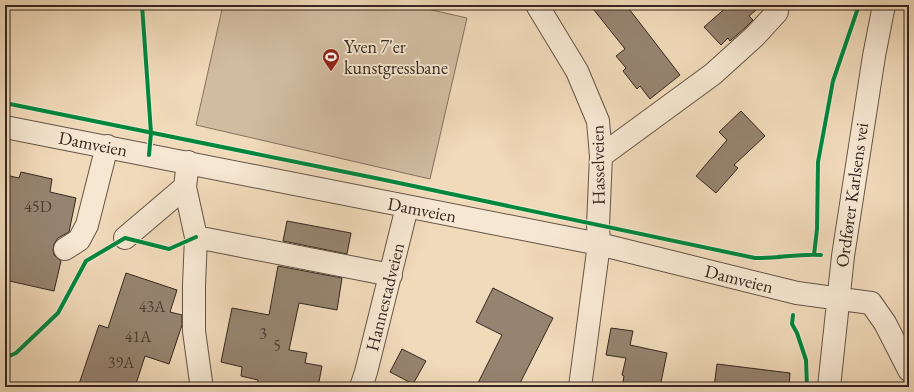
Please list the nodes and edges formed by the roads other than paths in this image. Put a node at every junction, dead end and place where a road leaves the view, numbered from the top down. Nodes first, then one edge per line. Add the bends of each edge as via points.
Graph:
1 (537, 5) edge
2 (884, 5) edge
3 (777, 12) dead end
4 (5, 126) edge
5 (107, 146) junction
6 (601, 156) junction
7 (188, 162) junction
8 (185, 187) junction
9 (406, 207) junction
10 (196, 237) junction
11 (124, 238) dead end
12 (599, 244) junction
13 (65, 250) dead end
14 (391, 275) junction
15 (838, 298) junction
16 (909, 370) edge
17 (200, 387) edge
18 (361, 387) edge
19 (580, 387) edge
20 (829, 387) edge

1 - 6 street, Hasselveien via 577,71 598,121
2 - 15 street, Ordfører Karlsens vei
3 - 6 street via 713,74
4 - 5 street, Damveien
5 - 7 street, Damveien
5 - 13 street via 87,225 79,240
6 - 12 street, Hasselveien
7 - 8 street
7 - 9 street, Damveien
8 - 10 street
8 - 11 street
9 - 12 street, Damveien
9 - 14 street, Hannestadveien
10 - 14 street
10 - 17 street via 194,331
12 - 15 street, Damveien via 797,293
12 - 19 street, Hasselveien
14 - 18 street, Hannestadveien
15 - 16 street, Damveien via 871,303 885,323
15 - 20 street, Ordfører Karlsens vei

